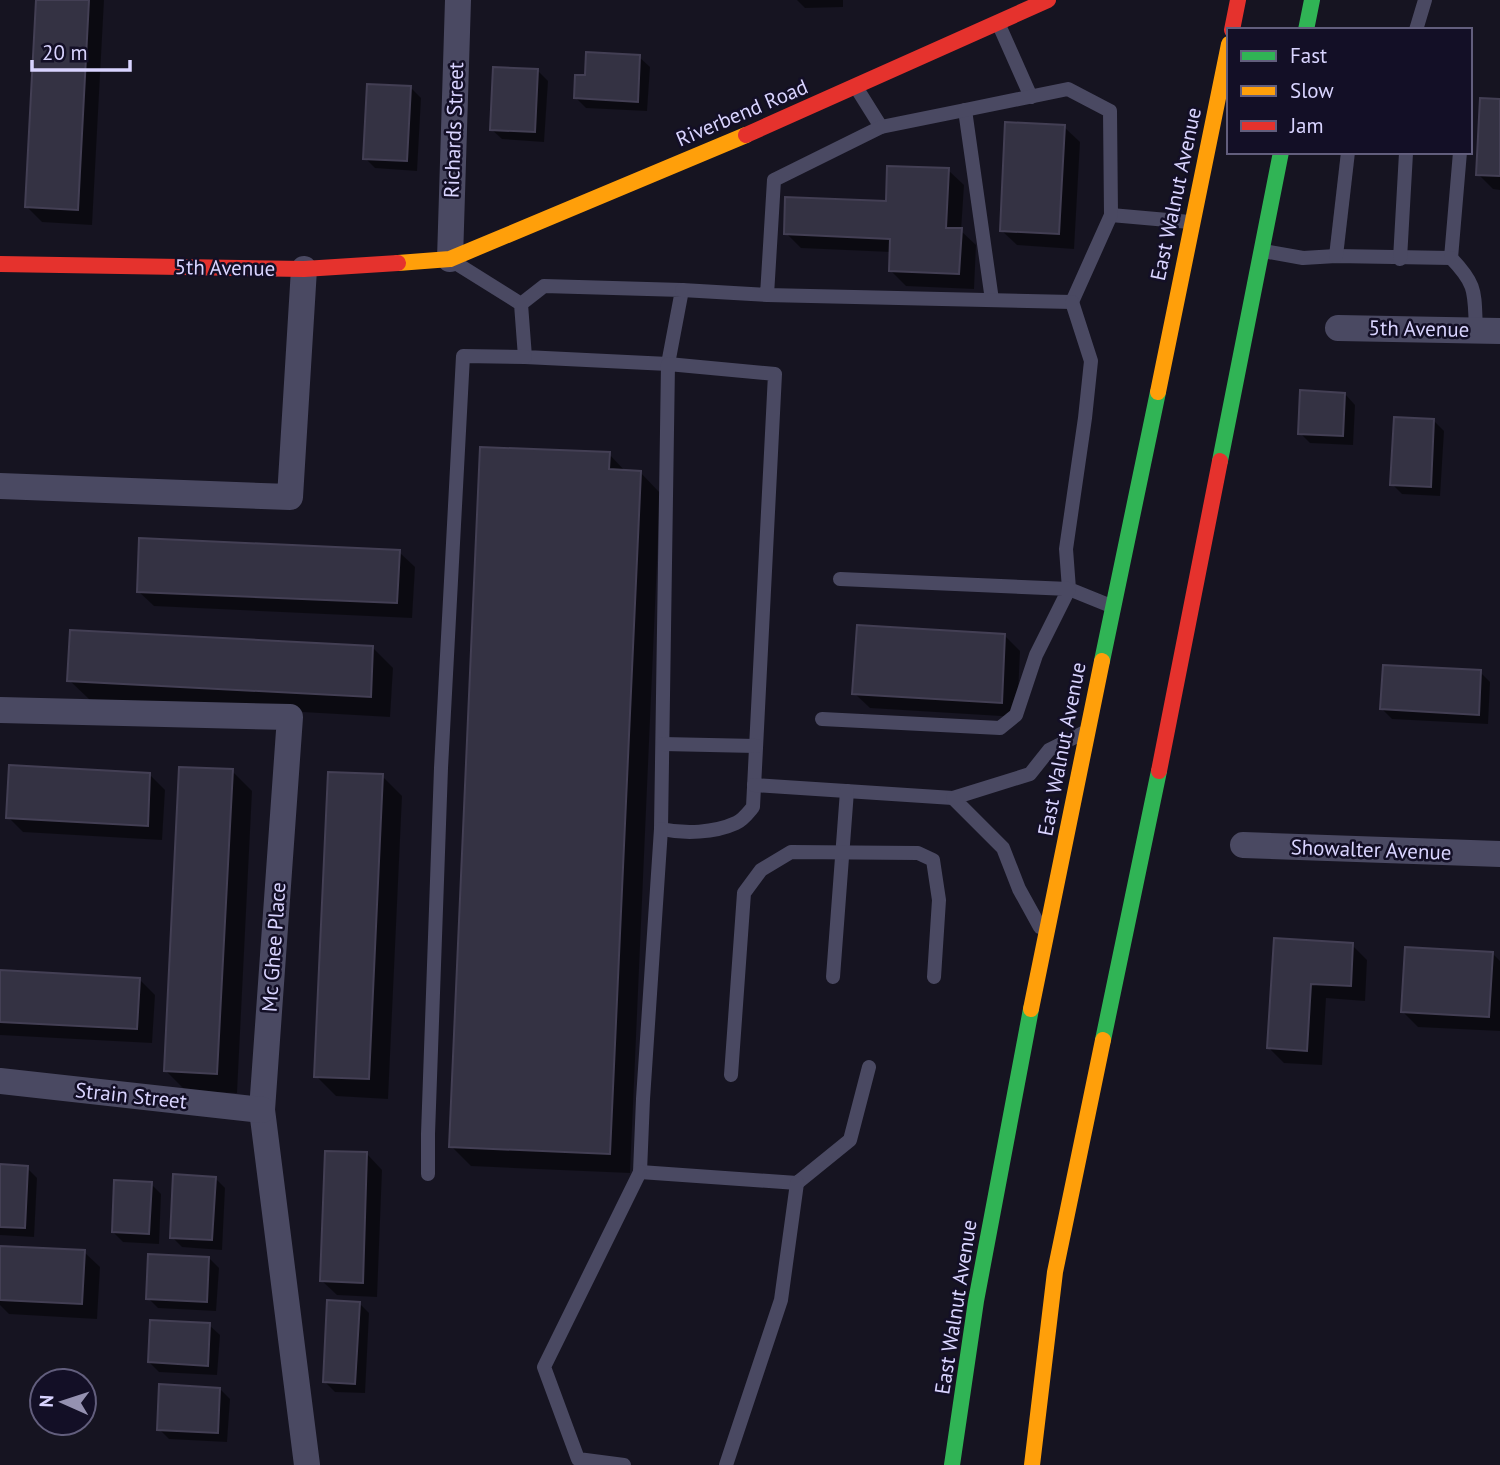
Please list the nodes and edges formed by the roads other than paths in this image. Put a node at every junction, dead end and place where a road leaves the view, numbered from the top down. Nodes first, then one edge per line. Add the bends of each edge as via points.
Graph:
1 (458, 0) edge
2 (1048, 0) edge
3 (1238, 0) edge
4 (1312, 0) edge
5 (1425, 0) edge
6 (998, 24) junction
7 (1232, 28) edge
8 (1306, 28) edge
9 (1417, 28) edge
10 (1227, 54) edge
11 (856, 87) junction
12 (1031, 97) junction
13 (965, 110) junction
14 (881, 127) junction
15 (1281, 154) edge
16 (1348, 154) edge
17 (1406, 154) edge
18 (1460, 154) edge
19 (1111, 215) junction
20 (1192, 223) junction
21 (1262, 250) junction
22 (1336, 256) junction
23 (1400, 258) junction
24 (1451, 258) junction
25 (450, 259) junction
26 (0, 264) edge
27 (304, 269) junction
28 (682, 290) junction
29 (767, 295) junction
30 (992, 300) junction
31 (1072, 302) junction
32 (521, 304) junction
33 (1338, 328) dead end
34 (1488, 330) edge
35 (525, 357) junction
36 (668, 364) junction
37 (0, 486) edge
38 (839, 579) dead end
39 (1069, 589) junction
40 (1112, 606) junction
41 (0, 710) edge
42 (822, 719) dead end
43 (1087, 731) junction
44 (663, 744) junction
45 (756, 746) junction
46 (754, 785) junction
47 (847, 791) junction
48 (953, 798) junction
49 (661, 829) junction
50 (1243, 845) dead end
51 (842, 852) junction
52 (1500, 854) edge
53 (1045, 937) junction
54 (833, 977) dead end
55 (934, 977) dead end
56 (869, 1067) dead end
57 (731, 1075) dead end
58 (0, 1081) edge
59 (262, 1110) junction
60 (640, 1172) junction
61 (428, 1174) dead end
62 (797, 1182) junction
63 (307, 1465) edge
64 (624, 1465) edge
65 (726, 1465) edge
66 (951, 1465) edge
67 (1032, 1465) edge

1 - 25 street, Richards Street
2 - 6 main road, Riverbend Road
3 - 7 main road
4 - 8 main road
5 - 9 lane
6 - 11 main road, Riverbend Road
6 - 12 lane
10 - 20 main road, East Walnut Avenue
11 - 14 lane
11 - 25 main road, Riverbend Road
12 - 13 lane
12 - 19 lane via 1068,89 1110,111
13 - 14 lane
13 - 30 lane
14 - 29 lane via 774,180
15 - 21 main road
16 - 22 lane
17 - 23 lane
18 - 24 lane
19 - 20 lane
19 - 31 lane
20 - 40 main road, East Walnut Avenue
21 - 22 lane via 1303,258
21 - 67 main road via 1055,1272
22 - 23 lane
23 - 24 lane
24 - 34 lane via 1469,277
25 - 27 main road, 5th Avenue
25 - 32 lane
26 - 27 main road, 5th Avenue
27 - 37 street via 290,497
28 - 29 lane
28 - 32 lane via 544,286
28 - 36 lane
29 - 30 lane
30 - 31 lane
31 - 39 lane via 1091,361 1066,549
32 - 35 lane
33 - 34 street, 5th Avenue
35 - 36 lane
35 - 61 lane via 463,356 441,768
36 - 44 lane
36 - 45 lane via 775,374
38 - 39 lane
39 - 40 lane
39 - 42 lane via 1036,655 1016,715 1000,728
40 - 43 main road, East Walnut Avenue
41 - 59 street, Mc Ghee Place via 290,718
43 - 48 lane via 1049,750 1030,774
43 - 53 main road, East Walnut Avenue
44 - 45 lane
44 - 49 lane
45 - 46 lane
46 - 47 lane
46 - 49 lane via 753,807 738,823 680,833
47 - 48 lane
47 - 51 lane
48 - 53 lane via 1003,848
49 - 60 lane
50 - 52 street, Showalter Avenue
51 - 54 lane
51 - 55 lane via 918,853 933,860 939,900
51 - 57 lane via 791,852 761,870 744,893
53 - 66 main road, East Walnut Avenue via 976,1301
56 - 62 lane via 850,1140
58 - 59 street, Strain Street
59 - 63 street, Mc Ghee Place
60 - 62 lane
60 - 64 lane via 544,1367 578,1459
62 - 65 lane via 781,1300

